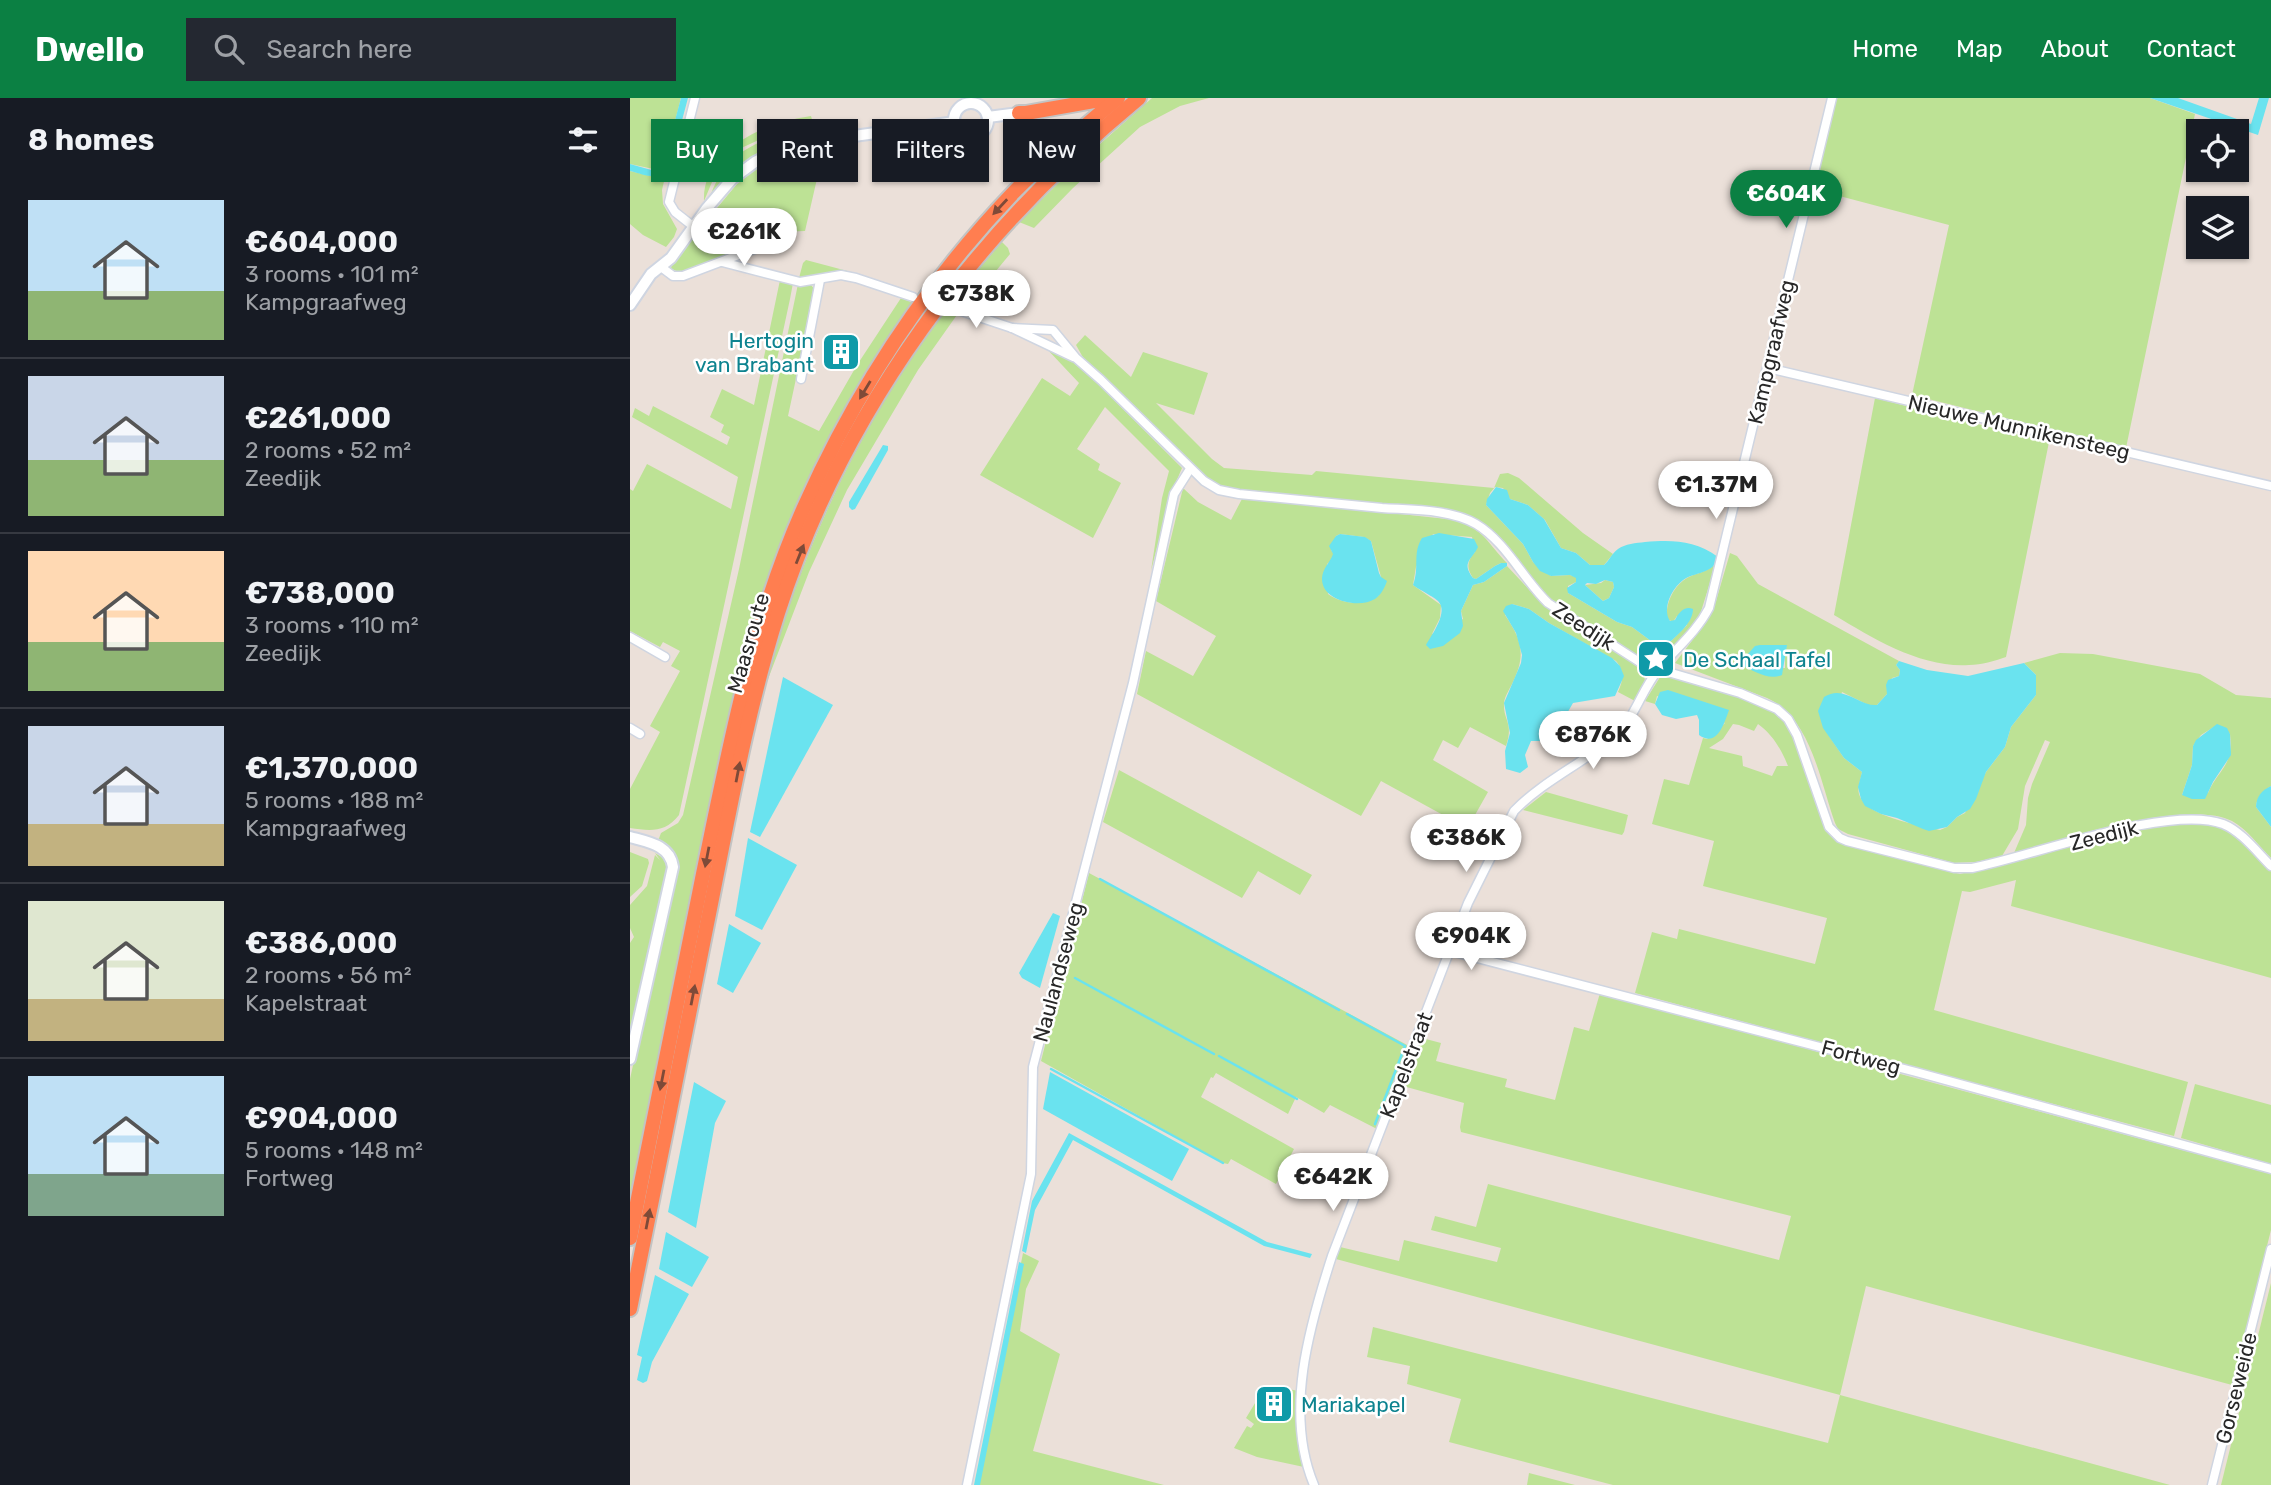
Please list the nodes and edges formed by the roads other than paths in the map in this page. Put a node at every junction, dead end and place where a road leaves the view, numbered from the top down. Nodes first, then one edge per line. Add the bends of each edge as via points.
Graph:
1 (695, 98) edge
2 (1058, 98) edge
3 (1139, 98) edge
4 (1832, 98) edge
5 (1122, 103) edge
6 (1107, 104) edge
7 (1019, 113) junction
8 (988, 117) joint
9 (956, 119) edge
10 (872, 134) edge
11 (694, 227) junction
12 (757, 248) dead end
13 (722, 262) junction
14 (661, 267) junction
15 (820, 280) junction
16 (913, 297) dead end
17 (630, 305) edge
18 (949, 307) dead end
19 (1012, 328) junction
20 (1076, 358) junction
21 (1768, 368) junction
22 (801, 379) dead end
23 (1190, 469) junction
24 (2271, 486) edge
25 (630, 637) edge
26 (665, 657) dead end
27 (1658, 670) junction
28 (630, 728) edge
29 (640, 734) dead end
30 (630, 837) edge
31 (630, 842) edge
32 (660, 848) junction
33 (2271, 866) edge
34 (1450, 951) junction
35 (630, 1059) edge
36 (2271, 1169) edge
37 (630, 1238) edge
38 (2271, 1249) edge
39 (630, 1310) edge
40 (967, 1485) edge
41 (1314, 1485) edge
42 (2212, 1485) edge

1 - 11 street via 669,202
2 - 7 highway
3 - 5 highway, Maasroute
4 - 21 street, Kampgraafweg
5 - 6 highway, Maasroute
39 -> 5 highway, Maasroute via 748,720 776,620 809,530 863,421 948,293 1027,201
6 - 7 highway
6 -> 37 highway, Maasroute via 1015,191 935,286 851,414 796,527 763,616 735,718
7 - 8 main road
8 - 9 main road via 979,105 968,103 958,110
10 - 11 main road via 778,150 755,162 732,179
11 - 14 main road
12 - 13 street
13 - 14 street via 683,276 673,276
13 - 15 street via 800,282
14 - 17 main road
15 - 16 street via 841,275
15 - 22 street
18 - 19 street, Zeedijk
19 - 20 street, Zeedijk
19 - 20 street, Zeedijk via 1053,330
20 - 23 street, Zeedijk
21 - 24 street, Nieuwe Munnikensteeg
21 - 27 street, Kampgraafweg via 1709,608
23 - 27 street, Zeedijk via 1211,486 1231,493 1466,519 1494,539 1548,603
23 - 40 street, Naulandseweg via 1172,502 1133,683 1033,1067 1031,1174
25 - 26 street
27 - 33 street, Zeedijk via 1740,693 1777,709 1797,735 1829,827 1847,841 1954,868 1972,868 2133,827 2192,820 2231,828
27 - 34 street, Kapelstraat via 1617,735 1514,811
28 - 29 street
30 - 32 main road
31 - 32 main road
32 - 35 main road via 669,854 673,867
34 - 36 street, Fortweg
34 - 41 street, Kapelstraat via 1324,1282 1302,1381 1301,1446
38 - 42 street, Gorseweide

